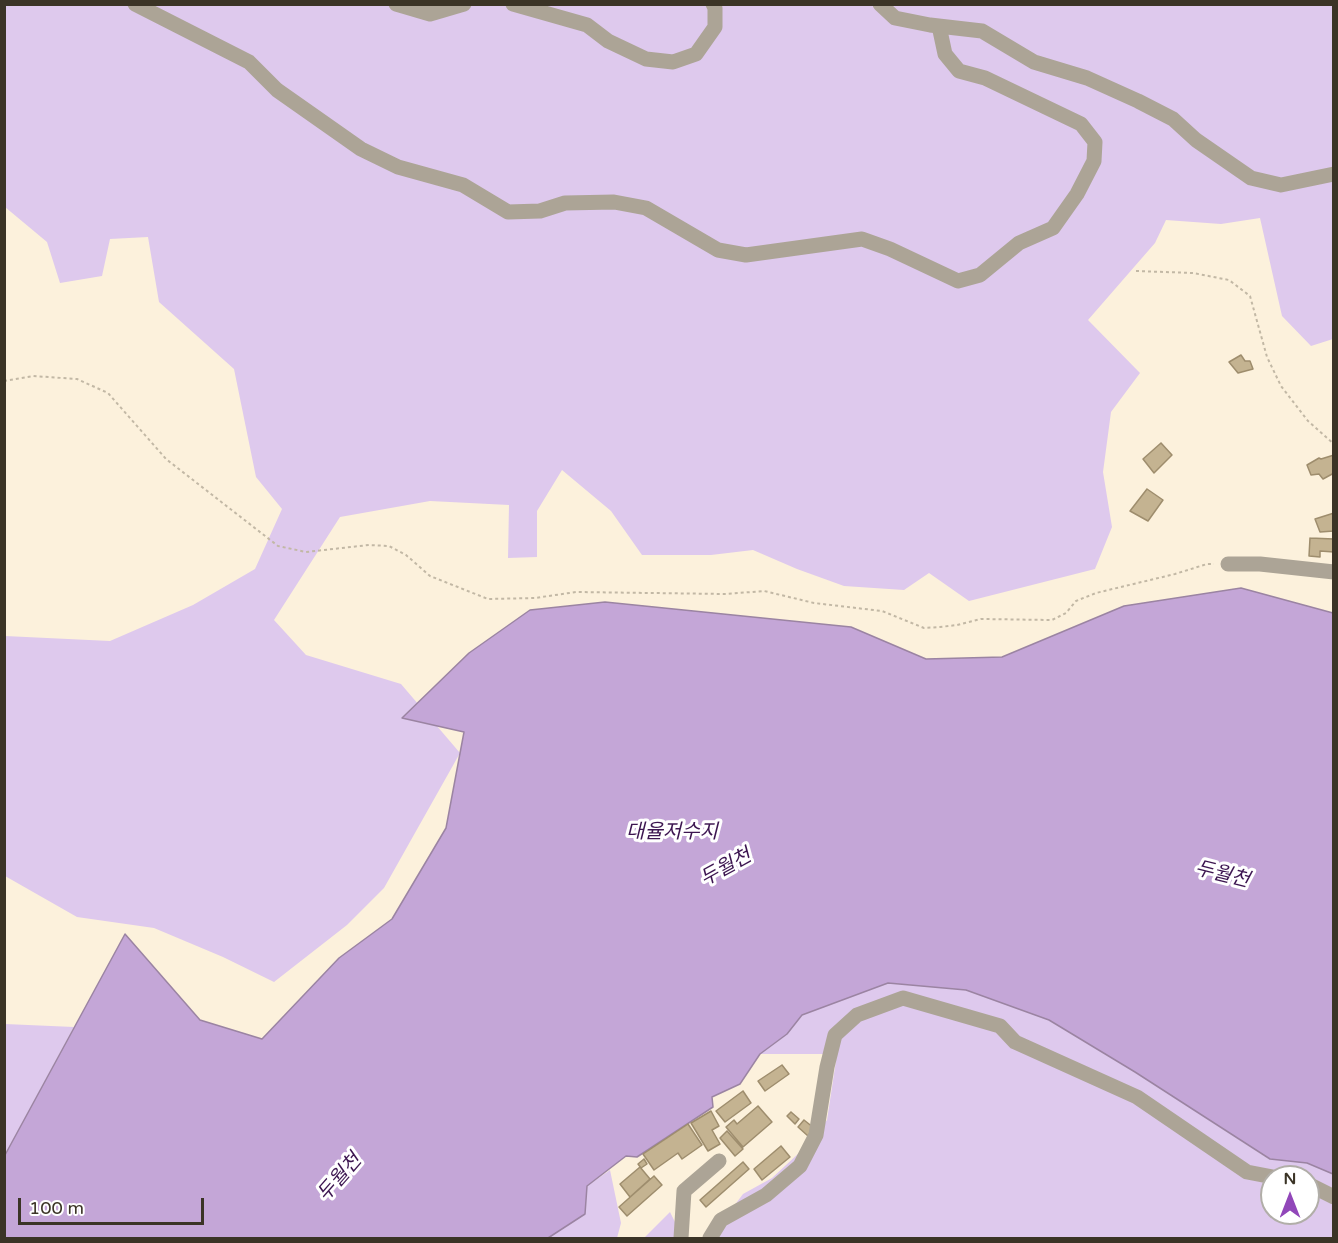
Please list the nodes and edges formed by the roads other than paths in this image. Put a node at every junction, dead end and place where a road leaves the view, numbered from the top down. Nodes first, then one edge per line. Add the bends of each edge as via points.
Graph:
1 (396, 4) edge
2 (464, 4) edge
3 (513, 4) edge
4 (713, 4) edge
5 (880, 4) edge
6 (140, 6) edge
7 (939, 26) junction
8 (1334, 174) edge
9 (1228, 564) road end
10 (1334, 572) edge
11 (719, 1161) dead end
12 (1260, 1174) edge
13 (1320, 1190) edge
14 (1334, 1197) edge
15 (681, 1239) edge
16 (710, 1239) edge

1 - 2 street via 430,14
3 - 4 street via 586,25 608,41 646,59 673,62 696,54 715,27
5 - 7 street via 895,18
6 - 7 street via 249,62 277,90 361,149 398,167 463,185 508,212 540,211 565,203 614,202 646,208 718,250 746,255 862,239 958,281 980,275 1018,243 1053,228 1094,160 1095,142 1081,124 985,78 958,71 945,54
7 - 8 street via 982,31 1034,62 1087,78 1138,101 1173,119 1251,178 1281,185
9 - 10 street
11 - 15 street via 684,1191
12 - 16 street via 1247,1172 1137,1097 1015,1042 1000,1026 903,998 857,1015 835,1035 816,1136 800,1166 766,1195 721,1220
13 - 14 street

